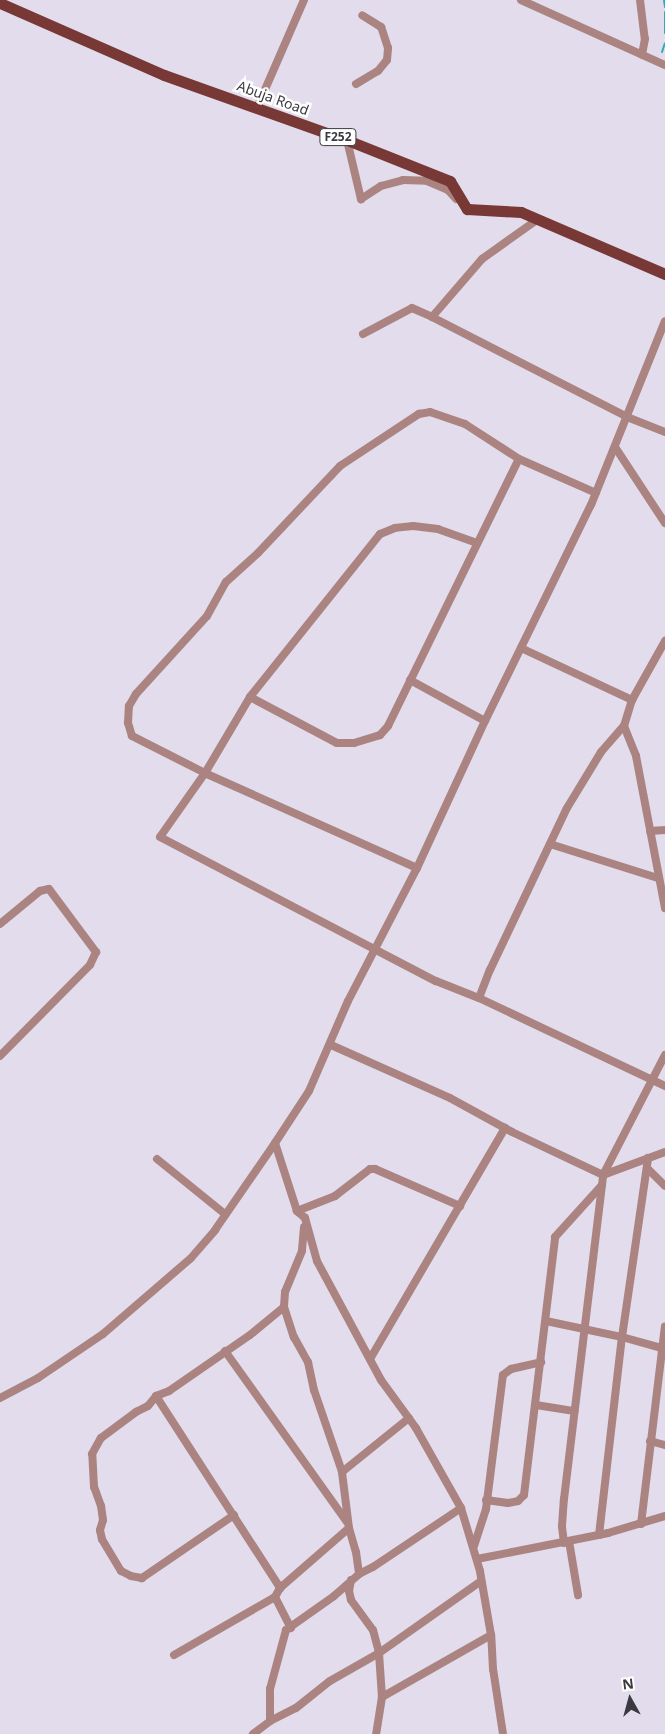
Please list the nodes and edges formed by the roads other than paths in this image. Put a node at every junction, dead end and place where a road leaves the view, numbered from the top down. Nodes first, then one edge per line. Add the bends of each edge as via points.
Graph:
1 (304, 0) edge
2 (521, 0) edge
3 (640, 0) edge
4 (0, 3) edge
5 (362, 15) dead end
6 (642, 55) junction
7 (665, 66) edge
8 (356, 84) dead end
9 (257, 108) junction
10 (347, 140) junction
11 (467, 209) junction
12 (538, 219) junction
13 (665, 274) edge
14 (432, 317) junction
15 (665, 321) edge
16 (363, 334) dead end
17 (627, 417) junction
18 (665, 432) edge
19 (615, 447) junction
20 (519, 459) junction
21 (596, 493) junction
22 (665, 523) edge
23 (478, 543) junction
24 (665, 641) edge
25 (521, 648) junction
26 (410, 680) junction
27 (250, 697) junction
28 (632, 700) junction
29 (485, 721) junction
30 (624, 726) junction
31 (205, 772) junction
32 (665, 830) edge
33 (650, 831) junction
34 (550, 844) junction
35 (417, 868) junction
36 (658, 878) junction
37 (663, 891) edge
38 (665, 908) edge
39 (0, 924) edge
40 (373, 949) junction
41 (479, 998) junction
42 (331, 1045) junction
43 (665, 1055) edge
44 (0, 1056) edge
45 (651, 1080) junction
46 (665, 1086) edge
47 (505, 1128) junction
48 (275, 1143) junction
49 (665, 1152) edge
50 (648, 1158) junction
51 (157, 1159) dead end
52 (647, 1168) junction
53 (603, 1176) junction
54 (602, 1185) junction
55 (665, 1186) edge
56 (460, 1206) junction
57 (297, 1211) junction
58 (225, 1214) junction
59 (305, 1218) junction
60 (284, 1307) junction
61 (546, 1321) junction
62 (665, 1326) edge
63 (585, 1328) junction
64 (622, 1337) junction
65 (663, 1349) edge
66 (225, 1351) junction
67 (370, 1359) junction
68 (541, 1362) junction
69 (156, 1396) junction
70 (0, 1398) edge
71 (536, 1405) junction
72 (575, 1411) junction
73 (409, 1418) junction
74 (650, 1441) junction
75 (665, 1445) edge
76 (342, 1472) junction
77 (486, 1500) junction
78 (461, 1508) junction
79 (234, 1515) junction
80 (665, 1516) edge
81 (641, 1524) junction
82 (349, 1526) junction
83 (599, 1535) junction
84 (566, 1542) junction
85 (474, 1546) junction
86 (477, 1559) junction
87 (359, 1574) junction
88 (351, 1580) junction
89 (481, 1581) junction
90 (280, 1588) junction
91 (578, 1595) dead end
92 (275, 1597) junction
93 (291, 1628) junction
94 (491, 1635) junction
95 (379, 1653) junction
96 (174, 1655) dead end
97 (382, 1697) junction
98 (270, 1721) junction
99 (253, 1734) edge
100 (376, 1734) edge
101 (503, 1734) edge

1 - 9 street
2 - 6 street
3 - 6 street via 645,39
4 - 9 main road, Abuja Road / F252 via 118,56
5 - 8 street via 381,27 388,48 387,60 378,71
6 - 7 street
9 - 10 main road, Abuja Road / F252
10 - 11 main road, Abuja Road / F252 via 450,181
10 - 11 street via 361,199 381,186 404,180 427,181 448,190
11 - 12 main road via 521,212
12 - 13 main road
12 - 14 street via 482,259
14 - 16 street via 412,308
14 - 17 street
15 - 17 street
17 - 18 street
17 - 19 street
19 - 21 street
19 - 22 street
20 - 21 street
20 - 23 street
20 - 31 street via 465,424 430,412 418,414 340,466 226,582 207,616 136,694 129,706 128,723 132,736
21 - 25 street
23 - 26 street
23 - 27 street via 438,529 413,526 380,534
24 - 28 street
25 - 28 street
25 - 29 street
26 - 27 street via 388,726 380,735 354,743 337,743
26 - 29 street
27 - 31 street
28 - 30 street
29 - 35 street
30 - 33 street via 636,756
30 - 34 street via 601,752 567,808
31 - 35 street
31 - 40 street via 160,837
32 - 33 street
33 - 36 street
34 - 36 street
34 - 41 street
35 - 40 street
36 - 37 street
37 - 38 street
39 - 44 street via 40,891 49,888 96,952 90,965
40 - 41 street via 436,981
40 - 42 street
41 - 45 street
42 - 47 street via 450,1098
42 - 48 street via 309,1092
43 - 45 street
45 - 46 street
45 - 53 street
47 - 53 street
47 - 56 street
48 - 57 street
48 - 58 street
49 - 50 street
50 - 52 street
50 - 53 street
51 - 58 street
52 - 55 street
52 - 64 street
53 - 54 street
54 - 61 street via 555,1237
54 - 63 street
56 - 57 street via 370,1169 336,1196
56 - 67 street
57 - 59 street
58 - 70 street via 191,1258 103,1334 38,1378
59 - 60 street via 302,1251 285,1292
59 - 67 street via 317,1261
60 - 66 street
60 - 76 street via 294,1337 308,1362 314,1390
61 - 63 street
61 - 68 street
62 - 65 street
63 - 64 street
63 - 72 street
64 - 65 street
64 - 83 street
65 - 74 street
66 - 69 street via 169,1391
66 - 82 street
67 - 73 street
68 - 71 street
68 - 77 street via 511,1369 503,1375
69 - 79 street
69 - 79 street via 148,1406 101,1438 92,1454 94,1487 103,1520 100,1530 121,1571 142,1578
71 - 72 street
71 - 77 street via 524,1495 508,1503
72 - 84 street via 562,1526
73 - 76 street
73 - 78 street
74 - 75 street
74 - 81 street
76 - 82 street
77 - 85 street
78 - 85 street
78 - 87 street
79 - 90 street
80 - 81 street
81 - 83 street
82 - 87 street
82 - 90 street
83 - 84 street
84 - 86 street
84 - 91 street
85 - 86 street
86 - 89 street
87 - 88 street
88 - 93 street
88 - 95 street via 351,1600 373,1630
89 - 94 street
89 - 95 street
90 - 92 street
92 - 93 street
92 - 96 street
93 - 98 street via 286,1630 282,1640 270,1689
94 - 97 street
94 - 101 street
95 - 97 street
95 - 98 street via 330,1681 296,1708
97 - 100 street
98 - 99 street

